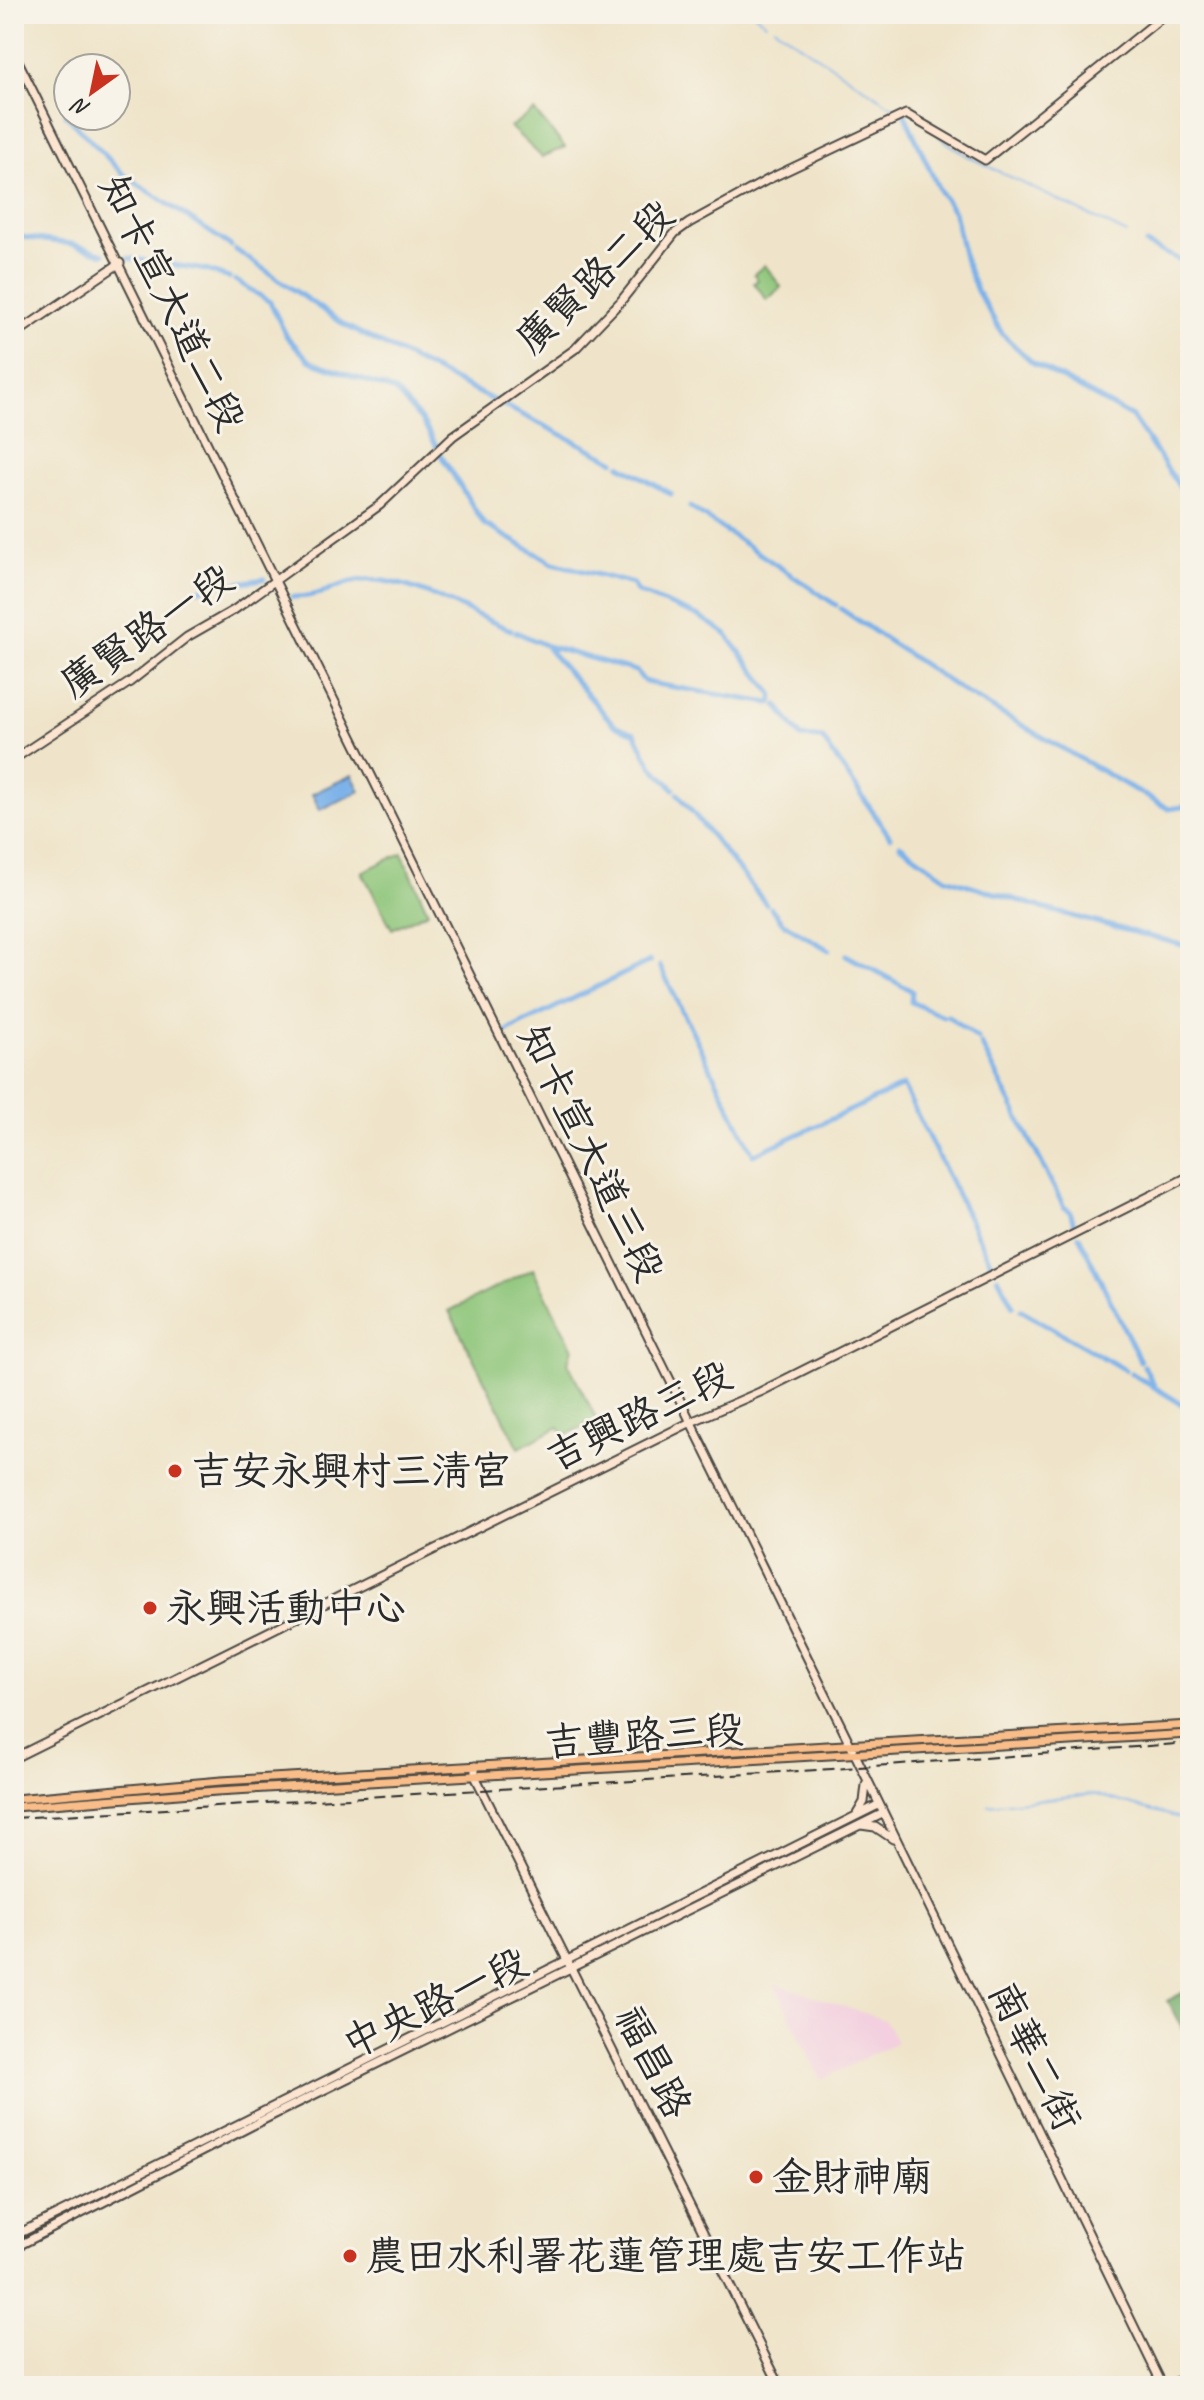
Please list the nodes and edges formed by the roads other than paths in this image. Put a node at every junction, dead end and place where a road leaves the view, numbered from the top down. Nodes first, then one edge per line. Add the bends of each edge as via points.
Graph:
1 (1166, 14) edge
2 (14, 53) edge
3 (120, 263) junction
4 (14, 335) edge
5 (274, 579) junction
6 (14, 759) edge
7 (1190, 1176) edge
8 (691, 1422) junction
9 (1190, 1725) edge
10 (1190, 1734) edge
11 (852, 1749) junction
12 (14, 1758) edge
13 (475, 1766) junction
14 (475, 1776) junction
15 (866, 1783) junction
16 (14, 1799) edge
17 (878, 1805) junction
18 (14, 1807) edge
19 (882, 1814) junction
20 (856, 1815) junction
21 (859, 1824) junction
22 (894, 1840) junction
23 (570, 1966) junction
24 (14, 2236) edge
25 (14, 2248) edge
26 (1190, 2375) edge
27 (1190, 2382) edge
28 (780, 2386) edge
29 (1165, 2386) edge
30 (1181, 2386) edge

1 - 5 street, 廣賢路二段 via 985,160 906,114 689,223 575,349 453,436 364,517
2 - 3 street, 知卡宣大道二段
3 - 4 street
3 - 5 street, 知卡宣大道二段
5 - 6 street, 廣賢路一段
5 - 8 street, 知卡宣大道三段
7 - 8 street, 吉興路三段
8 - 11 street, 知卡宣大道三段
8 - 12 street, 吉興路三段
9 - 11 main road, 吉豐路三段
10 - 11 main road, 吉豐路三段
11 - 13 main road, 吉豐路三段
11 - 14 main road, 吉豐路三段
11 - 15 street, 南華二街
13 - 14 street, 福昌路
13 - 16 main road, 吉豐路三段
14 - 18 main road, 吉豐路三段
14 - 23 street, 福昌路
15 - 17 street, 南華二街
15 - 20 street
17 - 19 street, 南華二街
17 - 20 street, 中央路一段
19 - 21 street, 中央路一段
19 - 22 street, 南華二街
20 - 23 street, 中央路一段
21 - 22 street
21 - 23 street, 中央路一段
22 - 29 street, 南華二街
23 - 24 street, 中央路一段
23 - 25 street, 中央路一段
23 - 28 street, 福昌路
26 - 29 main road
27 - 30 main road

